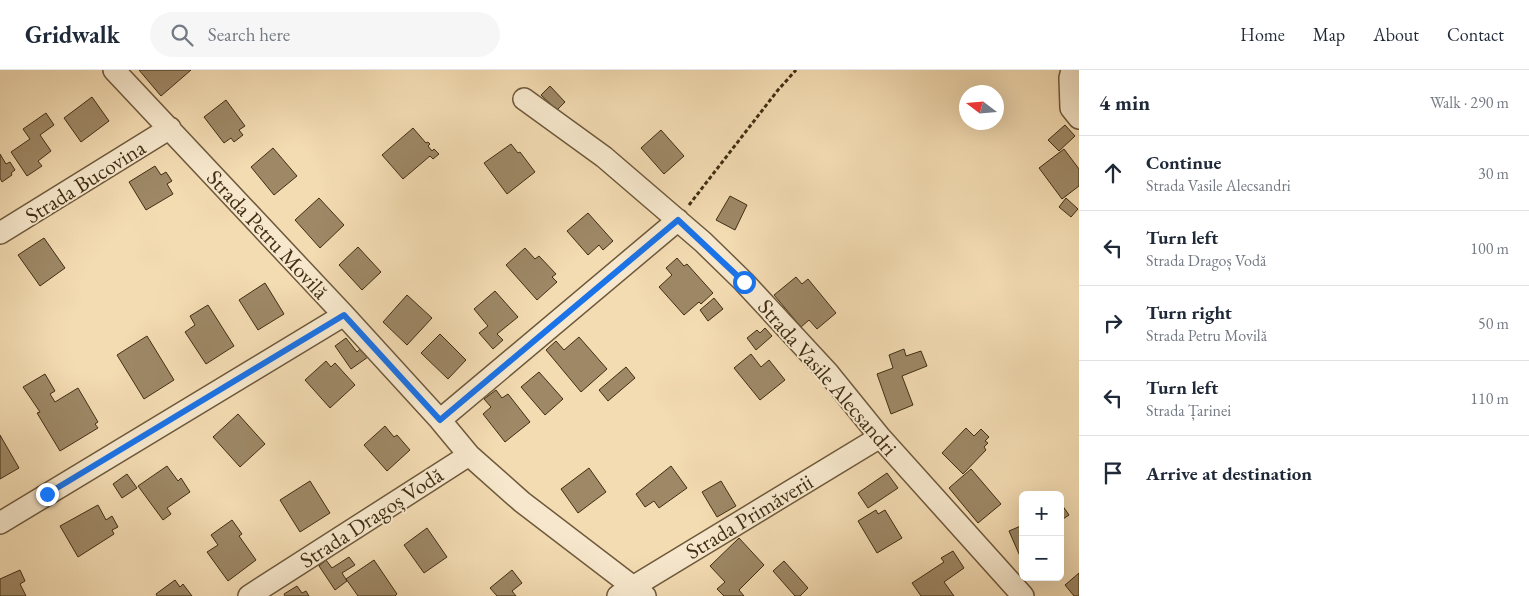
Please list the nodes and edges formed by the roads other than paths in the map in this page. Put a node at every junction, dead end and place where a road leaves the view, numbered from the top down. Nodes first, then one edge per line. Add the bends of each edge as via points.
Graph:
1 (114, 70) edge
2 (1072, 70) edge
3 (524, 99) dead end
4 (1079, 118) edge
5 (170, 128) junction
6 (678, 220) junction
7 (0, 234) edge
8 (344, 315) junction
9 (440, 420) junction
10 (880, 437) junction
11 (469, 455) junction
12 (0, 523) edge
13 (632, 592) edge
14 (249, 596) edge
15 (1023, 596) edge

1 - 5 street, Strada Petru Movilă
2 - 4 street via 1071,108
3 - 6 street, Strada Vasile Alecsandri via 604,157
5 - 7 street, Strada Bucovina
5 - 8 street, Strada Petru Movilă
6 - 9 street
6 - 10 street, Strada Vasile Alecsandri via 779,318
8 - 9 street, Strada Petru Movilă
8 - 12 street
9 - 11 street, Strada Petru Movilă
10 - 13 street, Strada Primăverii
10 - 15 street, Strada Vasile Alecsandri
11 - 13 street, Strada Petru Movilă
11 - 14 street, Strada Dragoș Vodă

